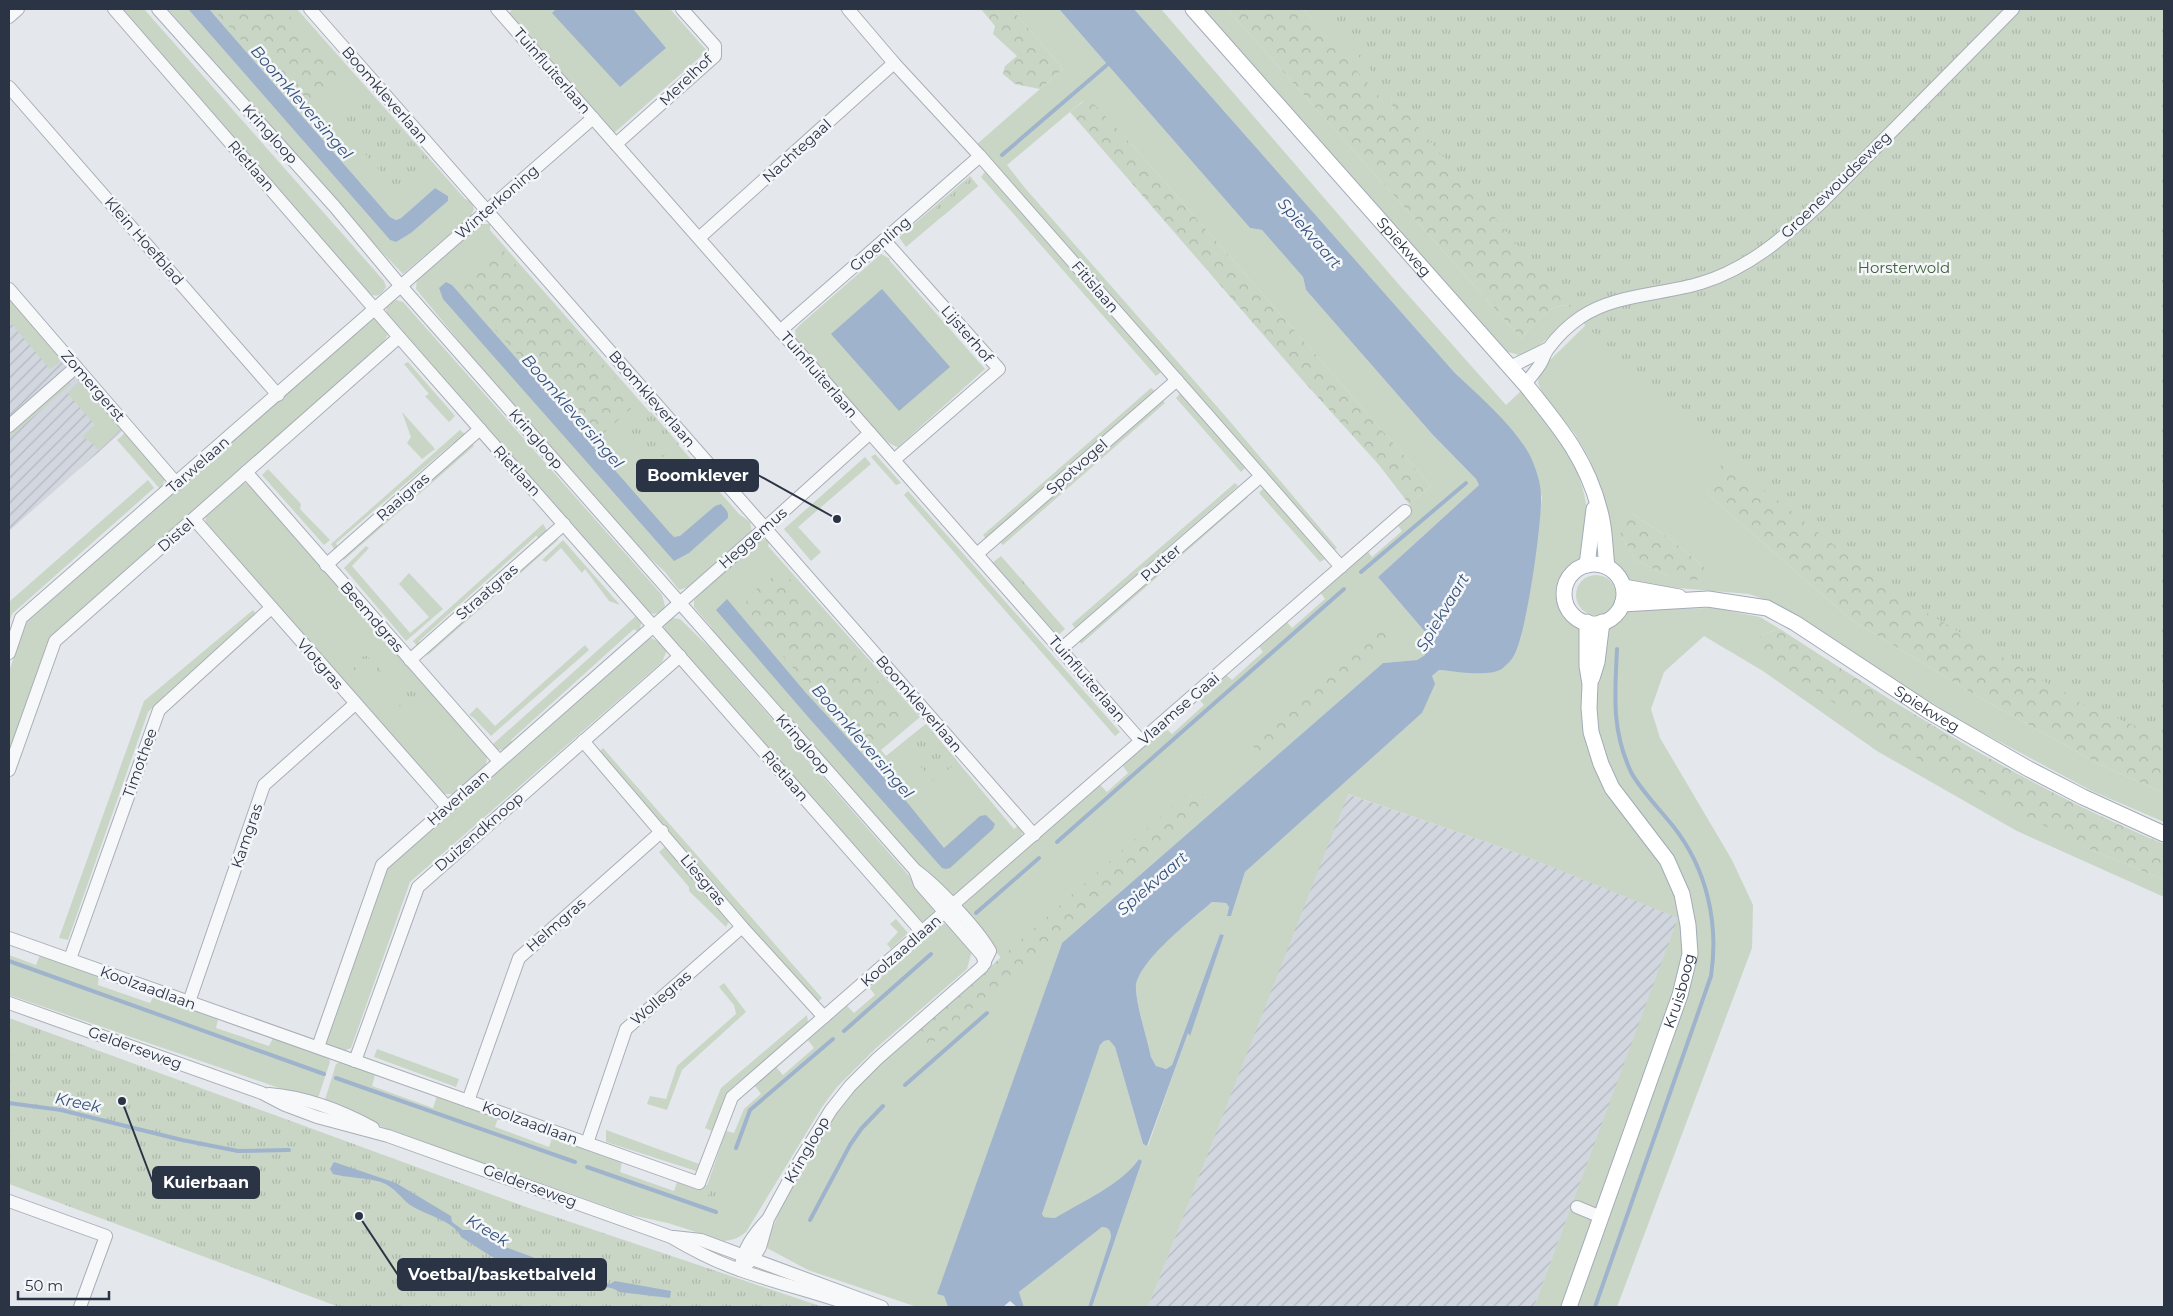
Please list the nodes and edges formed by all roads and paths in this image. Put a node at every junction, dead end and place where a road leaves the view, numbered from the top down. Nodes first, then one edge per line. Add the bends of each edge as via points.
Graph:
1 (18, 9) edge
2 (114, 9) edge
3 (158, 9) edge
4 (310, 9) edge
5 (682, 9) edge
6 (848, 9) edge
7 (1193, 9) edge
8 (2013, 9) edge
9 (502, 10) edge
10 (9, 17) edge
11 (894, 63) junction
12 (9, 87) edge
13 (593, 118) junction
14 (616, 144) junction
15 (980, 156) junction
16 (487, 211) junction
17 (699, 238) junction
18 (884, 240) junction
19 (400, 285) junction
20 (9, 289) edge
21 (375, 309) junction
22 (780, 331) junction
23 (399, 337) junction
24 (1547, 349) junction
25 (1510, 366) junction
26 (76, 367) junction
27 (1177, 380) junction
28 (1525, 384) junction
29 (278, 395) junction
30 (9, 426) edge
31 (480, 429) junction
32 (870, 433) junction
33 (894, 460) junction
34 (246, 472) junction
35 (1261, 476) junction
36 (177, 484) junction
37 (1595, 498) junction
38 (1405, 511) dead end
39 (194, 519) junction
40 (564, 524) junction
41 (765, 528) junction
42 (977, 554) junction
43 (326, 564) junction
44 (1587, 565) junction
45 (1607, 566) junction
46 (1341, 567) junction
47 (1624, 587) junction
48 (1687, 599) junction
49 (679, 602) junction
50 (1622, 604) junction
51 (271, 608) junction
52 (1587, 622) junction
53 (1602, 622) junction
54 (653, 626) junction
55 (1060, 650) junction
56 (9, 653) edge
57 (680, 656) junction
58 (410, 660) junction
59 (1590, 684) junction
60 (355, 704) junction
61 (583, 741) junction
62 (1141, 742) junction
63 (499, 761) junction
64 (9, 770) edge
65 (447, 807) junction
66 (662, 831) junction
67 (2164, 834) edge
68 (1034, 835) junction
69 (949, 909) junction
70 (742, 927) junction
71 (922, 932) junction
72 (9, 938) edge
73 (70, 960) junction
74 (189, 1002) junction
75 (9, 1003) edge
76 (824, 1017) junction
77 (318, 1047) junction
78 (355, 1061) junction
79 (468, 1101) junction
80 (587, 1143) junction
81 (9, 1201) edge
82 (1577, 1207) dead end
83 (1601, 1216) junction
84 (671, 1237) junction
85 (748, 1257) junction
86 (740, 1270) junction
87 (80, 1307) edge
88 (857, 1307) edge
89 (882, 1307) edge
90 (1569, 1307) edge

1 - 10 street
2 - 21 street, Rietlaan
3 - 19 street, Kringloop via 335,207
4 - 16 street, Boomkleverlaan
5 - 14 street, Merelhof via 715,46 715,56
6 - 11 street, Fitislaan
7 - 25 main road, Spiekweg
8 - 24 street, Groenewoudseweg via 1821,204 1766,250 1703,282 1592,310
9 - 13 street, Tuinfluiterlaan
11 - 15 street, Fitislaan
11 - 17 street, Nachtegaal
12 - 29 street, Klein Hoefblad
13 - 14 street, Tuinfluiterlaan
13 - 16 street, Winterkoning
14 - 17 street, Tuinfluiterlaan
15 - 18 street, Groenling
15 - 27 street, Fitislaan
16 - 19 street, Winterkoning
16 - 41 street, Boomkleverlaan
17 - 22 street, Tuinfluiterlaan
18 - 22 street, Groenling
18 - 33 street, Lijsterhof via 998,370
19 - 21 street, Tarwelaan
19 - 49 street, Kringloop
20 - 26 street, Zomergerst
21 - 23 street, Rietlaan
21 - 29 street, Tarwelaan
22 - 32 street, Tuinfluiterlaan
23 - 31 street, Rietlaan
23 - 34 street, Distel
24 - 25 street, Groenewoudseweg
24 - 28 street, Groenewoudseweg via 1540,365
25 - 28 main road, Spiekweg
26 - 30 street
26 - 36 street, Zomergerst
27 - 35 street, Fitislaan
27 - 42 street, Spotvogel
28 - 37 main road, Spiekweg via 1574,446
29 - 36 street, Tarwelaan
31 - 40 street, Rietlaan
31 - 43 street, Raaigras
32 - 33 street, Tuinfluiterlaan
32 - 41 street, Heggemus
33 - 42 street, Tuinfluiterlaan
34 - 39 street, Distel
34 - 43 street, Beemdgras
35 - 46 street, Fitislaan
35 - 55 street, Putter
36 - 56 street, Tarwelaan via 21,618
37 - 44 main road, Spiekweg
37 - 45 main road, Spiekweg via 1602,521
38 - 46 street, Vlaamse Gaai
39 - 51 street, Vlotgras
39 - 64 street, Distel via 55,641
40 - 54 street, Rietlaan
40 - 58 street, Straatgras
41 - 49 street, Heggemus
41 - 68 street, Boomkleverlaan
42 - 55 street, Tuinfluiterlaan
43 - 58 street, Beemdgras
44 - 45 main road
44 - 52 main road via 1571,575 1565,593 1571,612
45 - 47 main road
46 - 62 street, Vlaamse Gaai
47 - 48 main road, Spiekweg
47 - 50 main road
48 - 50 main road, Spiekweg via 1668,603
48 - 67 main road, Spiekweg via 1767,608 1930,712 2027,768
49 - 54 street, Haverlaan
49 - 69 street, Kringloop via 914,870 920,884
50 - 53 main road via 1618,612
51 - 60 street, Vlotgras
51 - 73 street, Timothee via 159,710
52 - 53 main road
52 - 59 main road, Kruisboog
53 - 59 main road, Kruisboog via 1597,662
54 - 57 street, Rietlaan
54 - 63 street, Haverlaan
55 - 62 street, Tuinfluiterlaan
57 - 61 street, Duizendknoop
57 - 71 street, Rietlaan
58 - 63 street, Beemdgras
59 - 83 main road, Kruisboog via 1591,732 1600,764 1612,788 1667,860 1682,894 1690,954 1680,995
60 - 65 street, Vlotgras
60 - 74 street, Kamgras via 264,785
61 - 66 street, Liesgras
61 - 78 street, Duizendknoop via 418,887
62 - 68 street, Vlaamse Gaai
63 - 65 street, Haverlaan
65 - 77 street, Haverlaan via 382,865
66 - 70 street, Liesgras
66 - 79 street, Helmgras via 519,958
68 - 69 street, Vlaamse Gaai
69 - 71 street, Koolzaadlaan
69 - 85 street, Kringloop via 985,963 850,1086 826,1117 768,1219 755,1233
70 - 76 street, Liesgras
70 - 80 street, Wollegras via 626,1028
71 - 76 street, Koolzaadlaan
72 - 73 street, Koolzaadlaan
73 - 74 street, Koolzaadlaan
74 - 77 street, Koolzaadlaan
75 - 84 street, Gelderseweg via 262,1093 291,1096 356,1118 388,1136
76 - 80 street, Koolzaadlaan via 732,1098 698,1183
77 - 78 street, Koolzaadlaan
78 - 79 street, Koolzaadlaan
79 - 80 street, Koolzaadlaan
81 - 87 street via 106,1236
82 - 83 street
83 - 90 main road, Kruisboog
84 - 85 street, Gelderseweg via 701,1240
84 - 86 street, Gelderseweg via 696,1252
85 - 86 street, Kringloop
85 - 89 street, Gelderseweg
86 - 88 street, Gelderseweg

